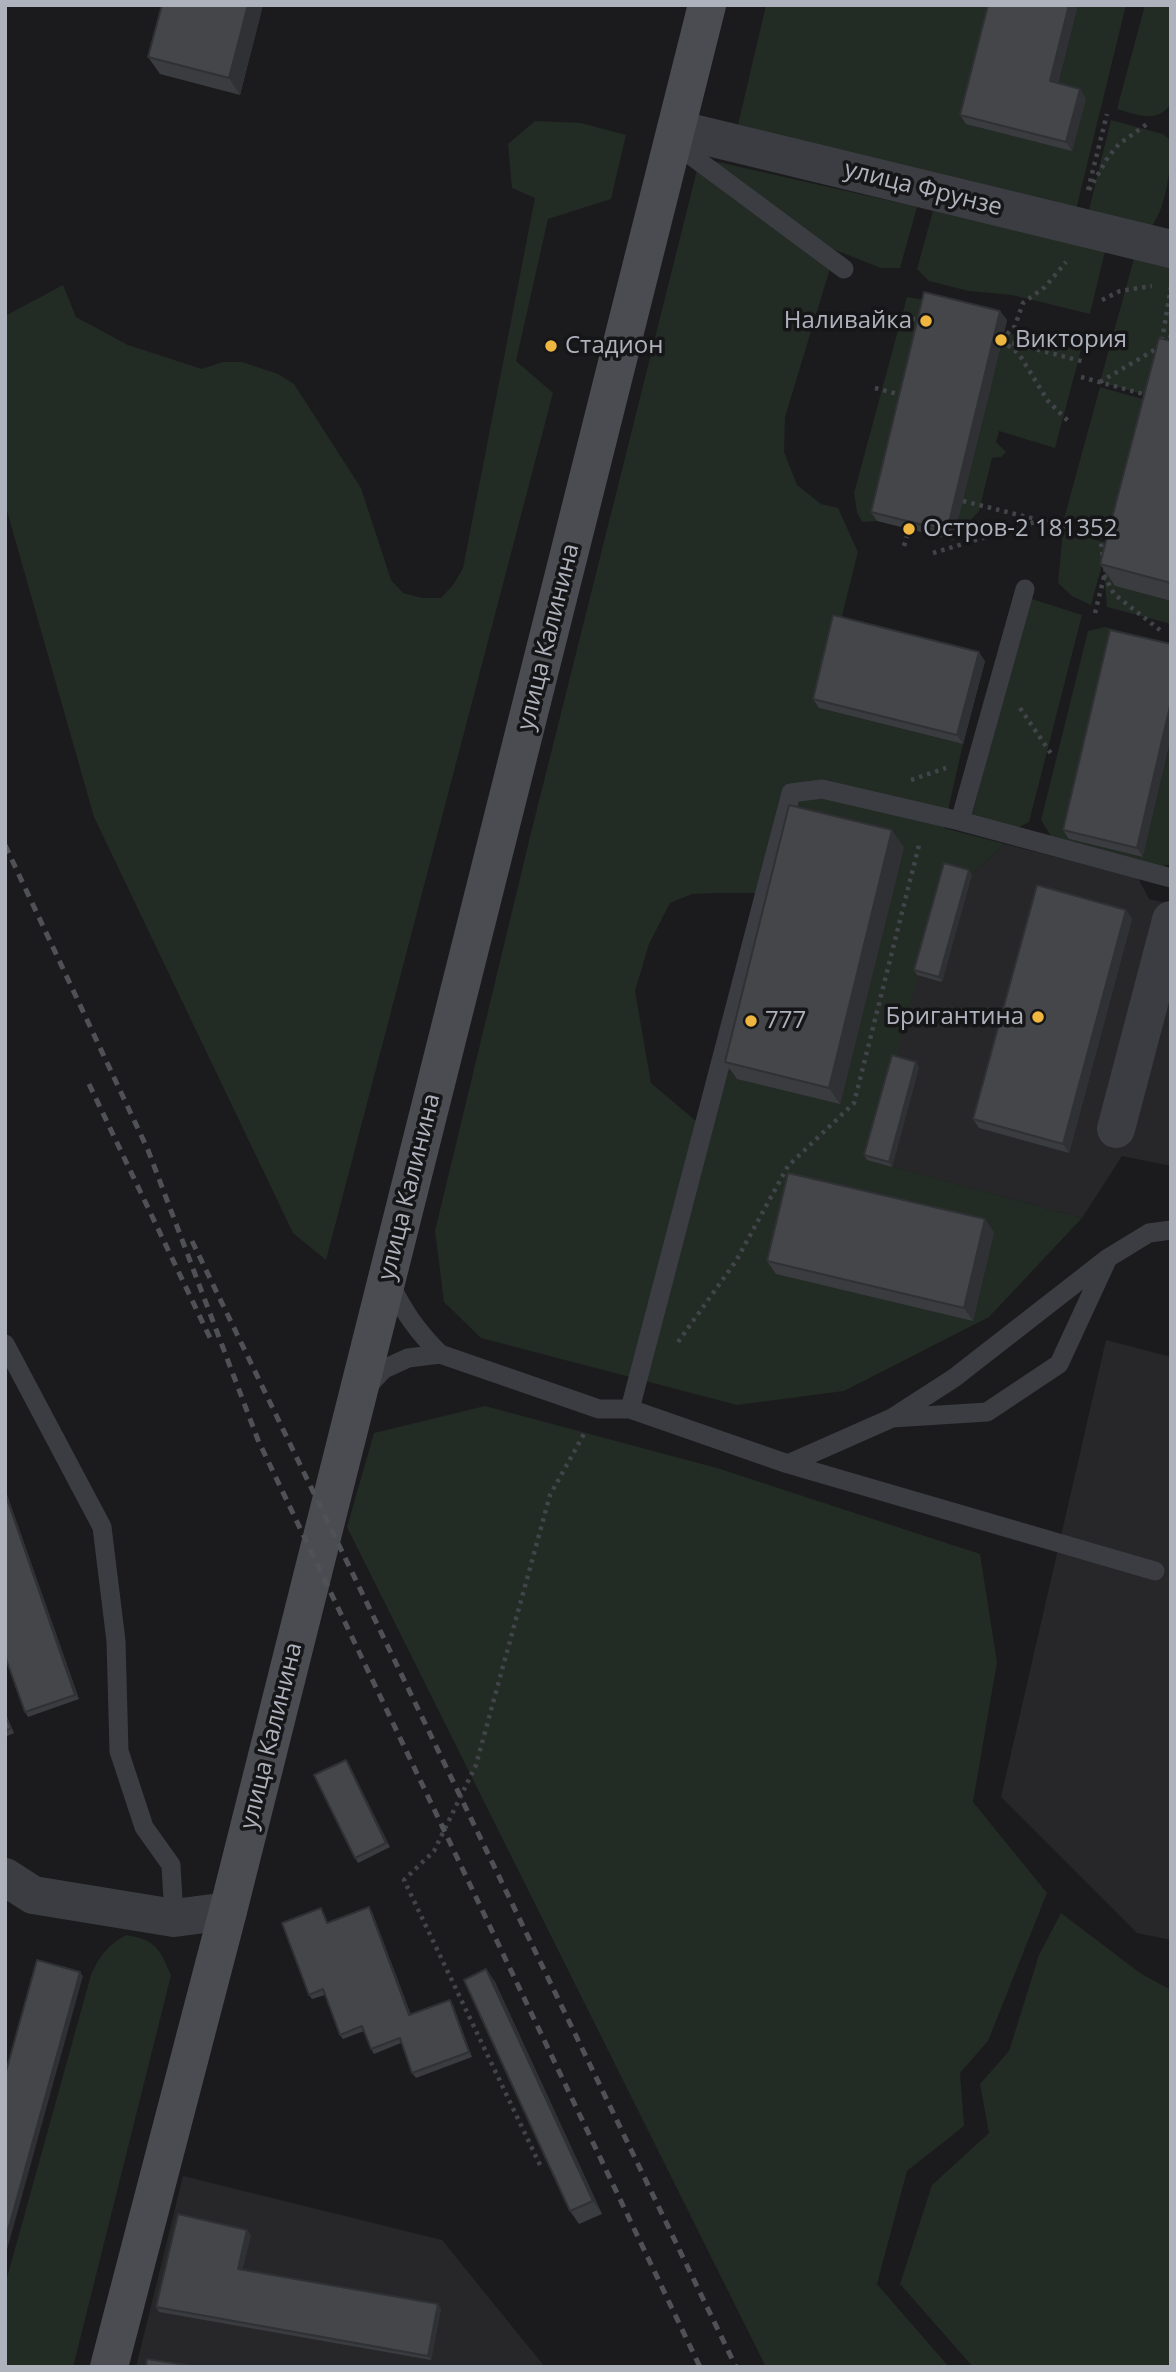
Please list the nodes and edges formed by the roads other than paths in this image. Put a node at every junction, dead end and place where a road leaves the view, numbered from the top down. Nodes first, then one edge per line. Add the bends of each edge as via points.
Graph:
1 (707, 5) edge
2 (675, 136) junction
3 (1171, 249) edge
4 (844, 269) dead end
5 (1025, 589) dead end
6 (960, 821) junction
7 (1171, 878) edge
8 (1171, 920) edge
9 (1116, 1129) dead end
10 (1171, 1230) edge
11 (1108, 1258) junction
12 (387, 1278) junction
13 (5, 1344) edge
14 (440, 1354) junction
15 (357, 1398) junction
16 (630, 1409) junction
17 (891, 1418) junction
18 (788, 1464) junction
19 (1155, 1571) dead end
20 (5, 1877) edge
21 (228, 1911) junction
22 (174, 1918) junction
23 (109, 2367) edge

1 - 2 main road, улица Калинина
2 - 3 street, улица Фрунзе
2 - 4 lane
2 - 12 main road, улица Калинина
5 - 6 lane
6 - 7 lane
6 - 16 lane via 822,789 791,793
8 - 9 street
10 - 11 lane via 1149,1233
11 - 17 lane via 954,1378
11 - 17 lane via 1059,1364 987,1412
12 - 14 lane via 417,1331
12 - 15 main road, улица Калинина
13 - 22 lane via 102,1527 116,1641 118,1751 144,1827 171,1865
14 - 15 lane via 408,1358 384,1369
14 - 16 lane via 598,1409
15 - 21 main road, улица Калинина
16 - 18 lane
17 - 18 lane
18 - 19 lane
20 - 22 street via 33,1895
21 - 22 street
21 - 23 main road, улица Калинина

